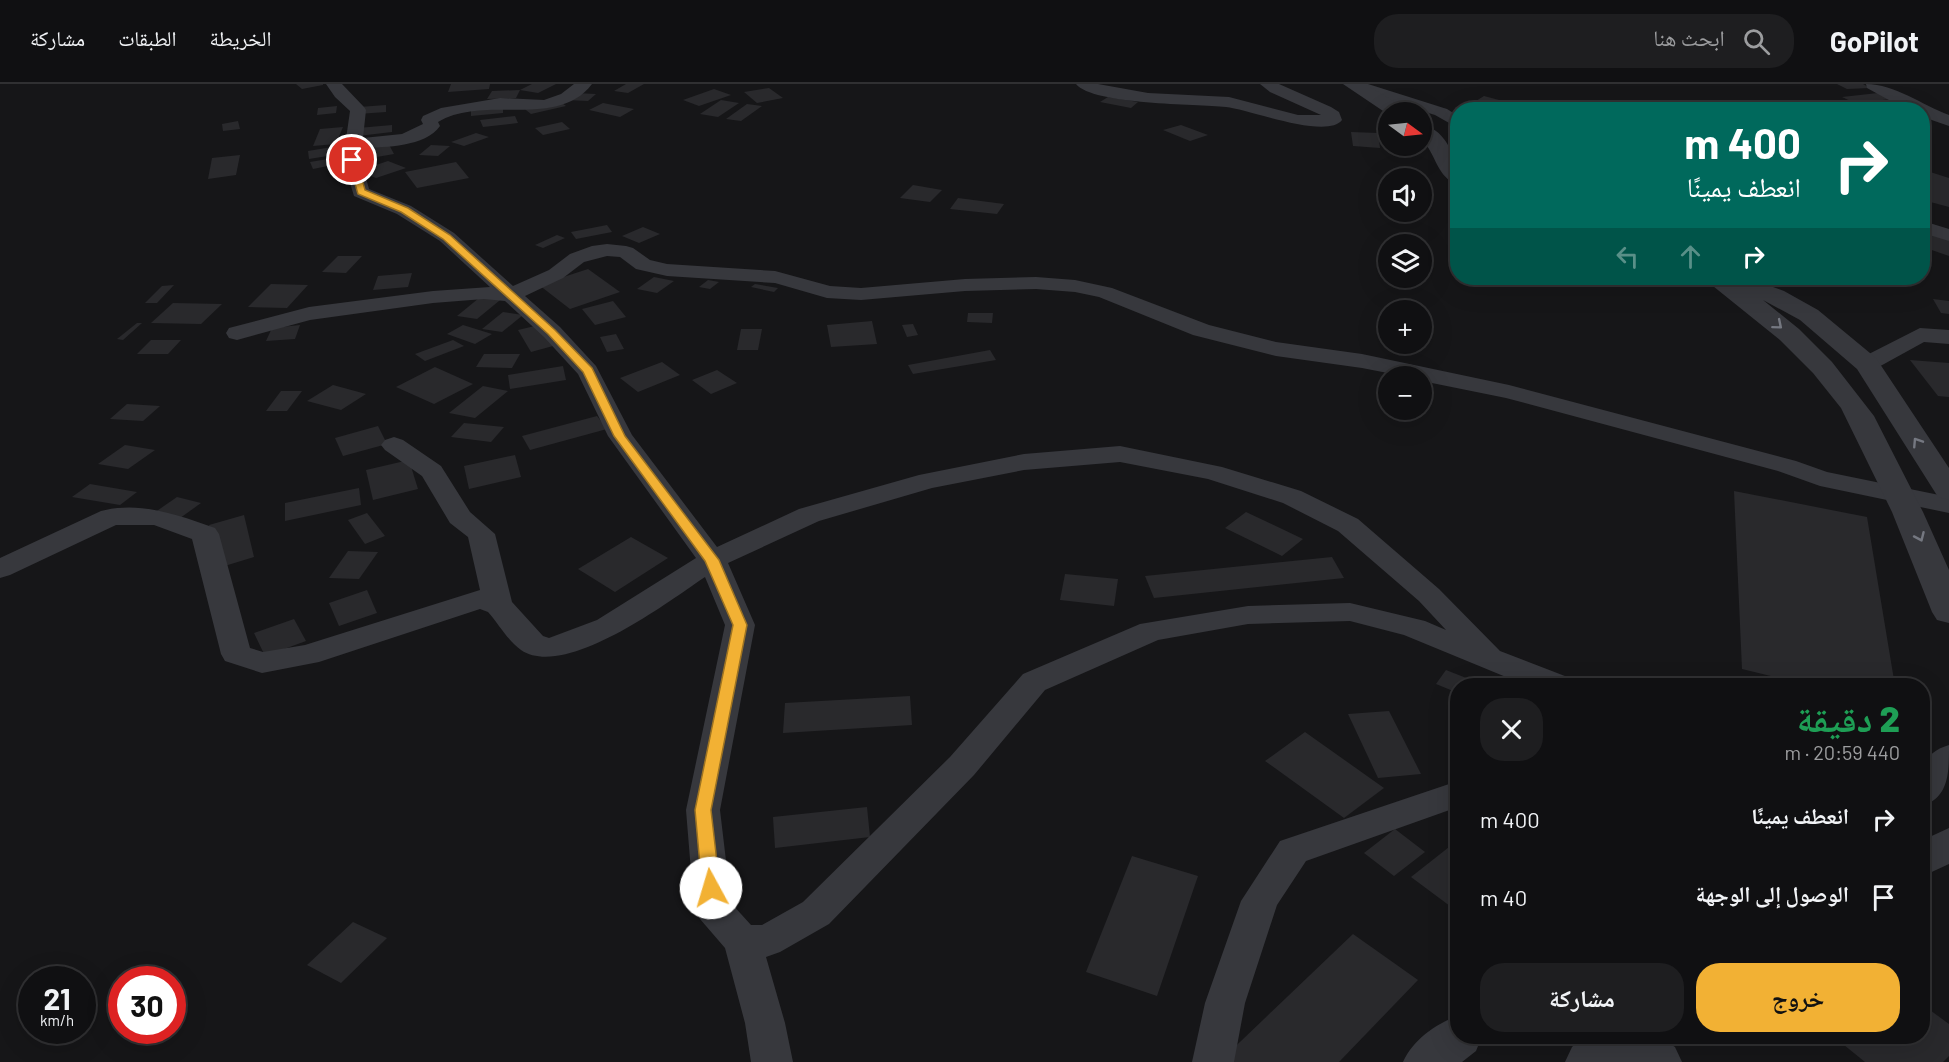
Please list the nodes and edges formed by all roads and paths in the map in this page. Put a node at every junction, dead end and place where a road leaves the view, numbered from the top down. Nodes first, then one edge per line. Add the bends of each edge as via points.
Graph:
1 (334, 84) edge
2 (584, 84) edge
3 (1084, 84) edge
4 (1268, 84) edge
5 (1873, 85) edge
6 (1356, 86) edge
7 (1382, 102) edge
8 (1906, 102) edge
9 (1930, 113) edge
10 (1450, 118) edge
11 (1949, 121) edge
12 (1432, 139) edge
13 (356, 143) junction
14 (1450, 169) edge
15 (1930, 229) edge
16 (1949, 235) edge
17 (1726, 285) edge
18 (1744, 285) edge
19 (511, 295) junction
20 (237, 333) dead end
21 (1949, 337) edge
22 (1867, 364) junction
23 (394, 445) dead end
24 (1949, 491) edge
25 (1901, 496) junction
26 (1949, 505) edge
27 (712, 560) junction
28 (0, 569) edge
29 (498, 605) junction
30 (1949, 612) edge
31 (1493, 659) junction
32 (1539, 678) edge
33 (1949, 759) edge
34 (1930, 782) edge
35 (1450, 797) edge
36 (1949, 844) edge
37 (1930, 856) edge
38 (742, 941) junction
39 (1450, 1043) edge
40 (1613, 1044) edge
41 (772, 1062) edge
42 (1213, 1062) edge
43 (1427, 1062) edge
44 (1658, 1062) edge

1 - 13 street via 358,110
2 - 13 street via 567,97 546,105 500,104 441,112 429,120 432,126 421,134
3 - 4 street via 1148,98 1229,102 1298,120 1334,120 1322,108
5 - 8 street
6 - 7 street
6 - 10 street
9 - 11 street
12 - 14 street
13 - 19 street via 352,160 361,192 404,210 447,237
15 - 16 street
17 -> 25 street via 1812,356 1853,405
18 - 22 street via 1809,315
19 - 20 street via 456,295 309,314
19 - 25 street via 556,274 578,258 607,250 626,252 644,265 667,270 775,277 827,292 861,294 1036,283 1075,286 1105,292 1201,330 1276,349 1509,392 1787,465 1820,478
19 - 27 street via 588,371 620,436
21 - 22 street via 1920,335
24 -> 22 street
23 - 29 street via 432,471 460,517 481,534
25 - 26 street
25 -> 30 street
27 - 29 street via 608,627 551,648 532,644
27 - 31 street via 808,515 928,481 1023,462 1120,454 1213,472 1292,497 1348,525 1429,595
27 - 38 street via 740,625 703,810 712,908
28 - 29 street via 111,517 157,517 205,534 236,654 262,663 308,655 480,599
31 - 32 street
31 - 38 street via 1414,628 1350,612 1248,615 1151,631 1034,682 962,766 816,913 767,941
33 - 34 street
35 - 42 street via 1293,851 1260,902 1225,1004
36 - 37 street
38 - 41 street
39 - 43 street
40 - 44 street

